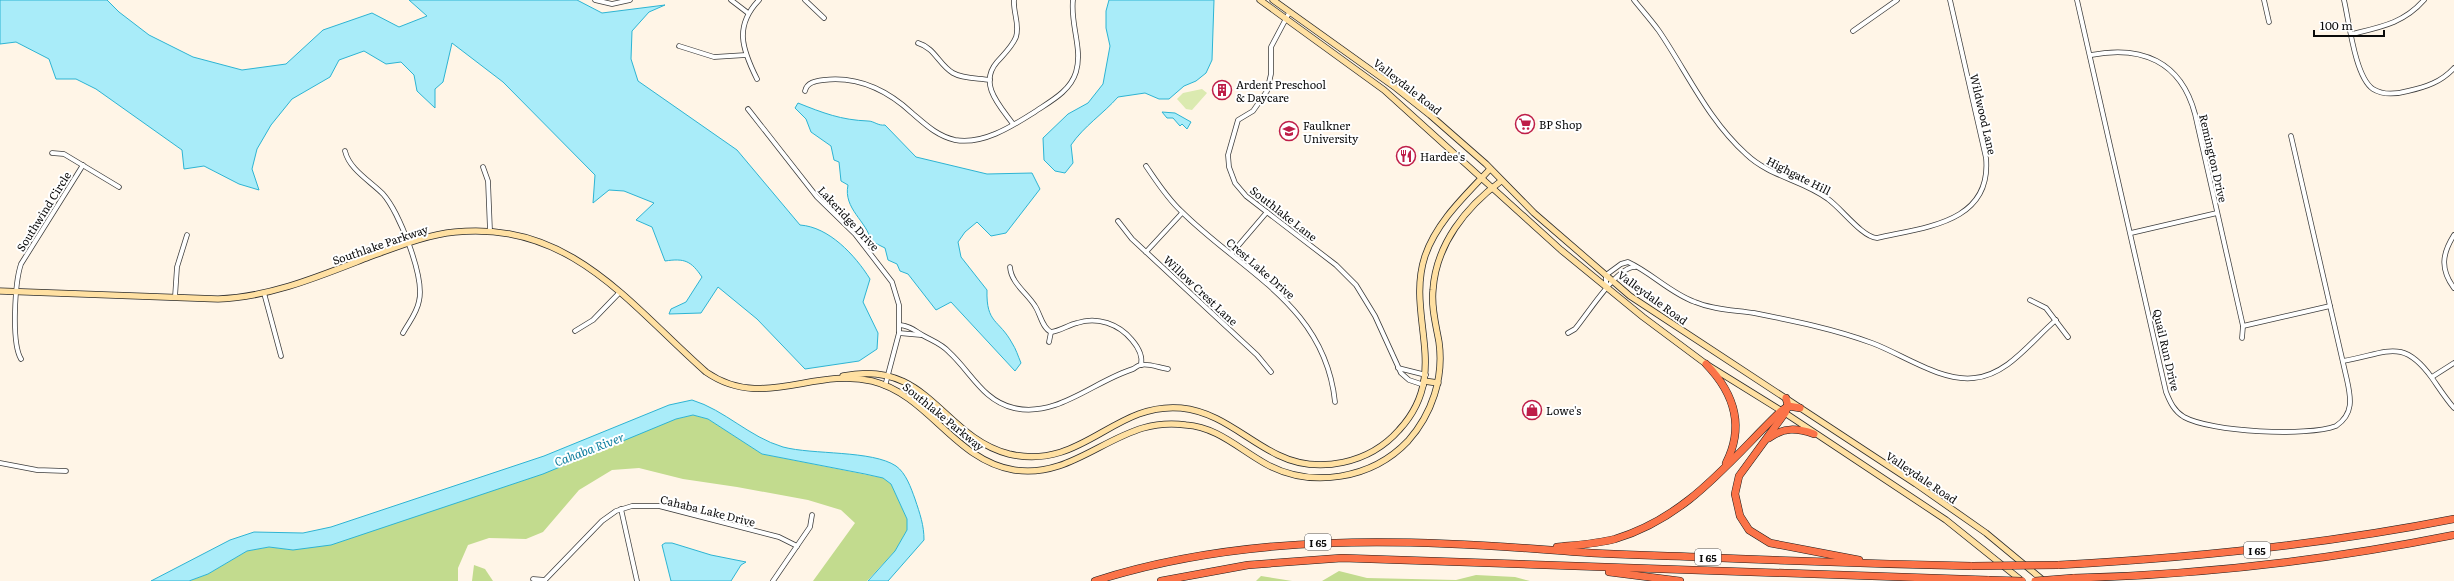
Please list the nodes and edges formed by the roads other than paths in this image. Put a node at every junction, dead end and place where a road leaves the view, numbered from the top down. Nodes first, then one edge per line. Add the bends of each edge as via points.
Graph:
1 (595, 0) edge
2 (630, 0) edge
3 (731, 0) edge
4 (759, 0) edge
5 (805, 0) edge
6 (1014, 0) edge
7 (1073, 0) edge
8 (1260, 0) edge
9 (1273, 0) edge
10 (1634, 0) edge
11 (1897, 0) edge
12 (1950, 0) edge
13 (2077, 0) edge
14 (2264, 0) edge
15 (2344, 0) edge
16 (2424, 0) edge
17 (748, 13) junction
18 (1287, 15) junction
19 (824, 18) dead end
20 (2269, 22) dead end
21 (1853, 31) dead end
22 (2352, 34) junction
23 (918, 43) dead end
24 (679, 46) dead end
25 (746, 55) junction
26 (2091, 55) junction
27 (2454, 68) edge
28 (757, 80) dead end
29 (990, 80) junction
30 (805, 91) dead end
31 (748, 109) dead end
32 (1013, 124) junction
33 (2291, 136) dead end
34 (346, 151) dead end
35 (52, 153) dead end
36 (83, 165) junction
37 (1146, 166) dead end
38 (483, 167) dead end
39 (1490, 169) junction
40 (1482, 178) junction
41 (1501, 181) junction
42 (120, 187) dead end
43 (1492, 187) junction
44 (1267, 212) junction
45 (1182, 213) junction
46 (2217, 213) junction
47 (1118, 221) dead end
48 (1928, 225) joint
49 (490, 231) junction
50 (2131, 232) junction
51 (187, 235) dead end
52 (2454, 235) edge
53 (407, 243) junction
54 (1146, 252) junction
55 (1232, 253) junction
56 (1010, 267) dead end
57 (1636, 267) junction
58 (1606, 275) junction
59 (1614, 282) junction
60 (1606, 288) junction
61 (2454, 288) edge
62 (0, 292) edge
63 (17, 292) junction
64 (620, 292) junction
65 (264, 293) junction
66 (175, 298) junction
67 (2030, 300) dead end
68 (2330, 306) junction
69 (2056, 320) junction
70 (900, 325) junction
71 (2243, 326) junction
72 (575, 331) dead end
73 (1051, 332) junction
74 (403, 333) dead end
75 (899, 333) junction
76 (1568, 334) dead end
77 (922, 335) junction
78 (2068, 337) dead end
79 (2242, 338) dead end
80 (1049, 342) dead end
81 (281, 356) dead end
82 (21, 358) dead end
83 (2343, 361) junction
84 (2454, 363) edge
85 (1706, 364) junction
86 (1140, 365) junction
87 (1398, 368) junction
88 (1168, 369) dead end
89 (1271, 372) dead end
90 (888, 377) junction
91 (837, 378) junction
92 (2432, 378) junction
93 (1425, 380) junction
94 (1438, 383) junction
95 (885, 386) junction
96 (1786, 398) junction
97 (1336, 402) dead end
98 (1800, 408) junction
99 (2454, 408) edge
100 (1785, 410) junction
101 (1814, 434) junction
102 (1765, 441) junction
103 (0, 463) edge
104 (1724, 468) junction
105 (66, 471) dead end
106 (621, 509) junction
107 (812, 515) dead end
108 (2454, 519) edge
109 (2454, 535) edge
110 (797, 546) junction
111 (1545, 549) junction
112 (1871, 563) junction
113 (1580, 567) junction
114 (533, 579) dead end
115 (546, 580) edge
116 (1989, 580) edge
117 (637, 581) edge
118 (773, 581) edge
119 (1095, 581) edge
120 (1161, 581) edge
121 (1680, 581) edge
122 (2022, 581) edge
123 (2035, 581) edge
124 (2044, 581) edge

1 - 2 street via 612,4
3 - 17 street
4 - 17 street
5 - 19 street
6 - 29 street via 1016,37 995,65
7 - 32 street via 1078,55 1075,74 1063,92
8 - 18 street, Valleydale Road
9 - 18 street, Valleydale Road
10 - 48 street, Highgate Hill via 1659,30 1683,72 1722,126 1741,150 1754,161 1771,172 1826,197 1868,236 1877,238
11 - 21 street
12 - 48 street, Wildwood Lane via 1986,158 1986,172 1980,195 1969,208 1949,220
13 - 26 street, Quail Run Drive
14 - 20 street
15 - 22 street
16 - 22 street via 2402,20
17 - 25 street via 742,32
18 - 39 street, Valleydale Road via 1396,88
18 - 40 street, Valleydale Road via 1384,90
18 - 44 street, Southlake Lane via 1271,47 1270,83 1253,111 1238,120 1228,155 1230,172 1238,187
22 - 27 street via 2362,73 2368,84 2378,91 2397,94 2427,87
23 - 29 street via 928,47 945,67 955,74
24 - 25 street via 714,57
25 - 28 street
26 - 46 street, Remington Drive via 2116,51 2136,53 2159,62 2185,88 2193,106
26 - 50 street, Quail Run Drive
29 - 32 street via 993,98
30 - 32 street via 810,84 820,80 841,79 858,82 890,96 932,131 955,140 979,139
31 - 70 street, Lakeridge Drive via 817,197 855,234 888,275 898,298
33 - 68 street, Quail Run Drive
34 - 53 street via 353,166 390,203
35 - 36 street, Southwind Circle via 64,154
36 - 42 street, Southwind Circle
36 - 63 street, Southwind Circle via 24,257 19,269
37 - 45 street, Crest Lake Drive
38 - 49 street via 488,181
39 - 40 street, Southlake Parkway
39 - 41 street, Valleydale Road
40 - 43 street, Valleydale Road
40 - 93 street, Southlake Parkway via 1441,225 1425,257 1420,290 1426,350
41 - 43 street, Southlake Parkway
41 - 58 street, Valleydale Road
43 - 60 street, Valleydale Road
43 - 94 street, Southlake Parkway via 1454,228 1441,251 1436,268 1432,292 1440,352
44 - 55 street
44 - 87 street, Southlake Lane via 1336,265 1356,285 1375,316
45 - 54 street
45 - 55 street, Crest Lake Drive
46 - 50 street
46 - 71 street, Remington Drive
47 - 54 street, Willow Crest Lane via 1125,232
49 - 53 street, Southlake Parkway via 456,232
49 - 64 street, Southlake Parkway via 525,237 556,248 585,263
50 - 83 street, Quail Run Drive via 2166,392 2173,406 2183,416 2198,422 2268,432 2331,428 2343,421 2350,408 2351,400
51 - 66 street via 178,267
52 - 61 street via 2446,249 2443,264
53 - 65 street, Southlake Parkway
53 - 74 street via 420,280 420,300
54 - 89 street, Willow Crest Lane via 1258,355
55 - 97 street, Crest Lake Drive via 1295,310 1312,331 1328,364
56 - 73 street via 1013,279
57 - 58 street via 1624,262
57 - 59 street via 1623,270
57 - 69 street via 1680,296 1696,303 1850,336 1897,353 1940,373 1959,378 1978,378 1999,371
58 - 59 street, Valleydale Road
58 - 60 street
59 - 60 street
59 - 96 street, Valleydale Road via 1630,296
60 - 76 street via 1575,329
60 - 85 street, Valleydale Road
62 - 63 street, Southlake Parkway
63 - 66 street, Southlake Parkway
63 - 82 street, Southwind Circle via 16,346
64 - 72 street via 593,320
64 - 91 street, Southlake Parkway via 706,372 722,382 761,390
65 - 66 street, Southlake Parkway via 230,298
65 - 81 street
67 - 69 street via 2046,308
68 - 71 street
68 - 83 street, Quail Run Drive
69 - 78 street
70 - 75 street, Lakeridge Drive
70 - 77 street via 916,328
71 - 79 street, Remington Drive
73 - 80 street
73 - 86 street via 1083,321 1109,323 1125,332 1136,344 1141,355
75 - 77 street
75 - 90 street, Lakeridge Drive
77 - 86 street via 949,351 987,395 1007,406 1025,410 1042,409 1056,404 1117,373
83 - 92 street via 2405,352 2416,358
84 - 92 street
85 - 100 street, Valleydale Road
85 - 104 highway via 1723,384 1736,413 1734,444
86 - 88 street
87 - 93 street
87 - 93 street, Southlake Lane via 1409,380
90 - 91 street, Southlake Parkway via 877,373 858,373
90 - 93 street, Southlake Parkway via 918,388 970,435 988,446 1011,454 1036,456 1060,453 1080,446 1130,417 1155,409 1180,408 1219,419 1286,458 1305,463 1325,464 1343,463 1362,457 1387,442 1411,415
90 - 95 street, Lakeridge Drive
91 - 95 street, Southlake Parkway via 865,380
92 - 99 street
93 - 94 street
94 - 95 street, Southlake Parkway via 1423,421 1410,439 1396,452 1361,471 1325,478 1298,476 1279,470 1215,432 1195,426 1173,424 1137,430 1058,467 1013,470 990,464 969,452 906,396
96 - 98 street, Valleydale Road
96 - 100 highway
98 - 100 highway
98 - 124 street, Valleydale Road via 1970,522
100 - 101 street, Valleydale Road
100 - 102 highway
100 - 104 highway
101 - 102 highway via 1791,429 1775,433
101 - 122 street, Valleydale Road via 1946,520
102 - 112 highway via 1744,468 1736,484 1737,509 1749,530 1781,546
103 - 105 street via 36,470
104 - 111 highway via 1692,499 1650,526 1604,542
106 - 110 street, Cahaba Lake Drive via 640,505 659,506 779,537
106 - 115 street, Cahaba Lake Drive via 598,525
106 - 117 street
107 - 110 street via 810,527
108 - 112 highway, I 65, bridge via 2280,548 2170,559 2058,565
109 - 123 highway, I 65, bridge via 2334,555 2232,567 2130,577
110 - 118 street
111 - 112 highway, I 65
111 - 119 highway, I 65 via 1375,542 1288,544 1187,557
113 - 116 highway, I 65
113 - 120 highway, I 65 via 1342,558 1248,565
113 - 121 highway
114 - 115 street
116 - 122 highway, I 65, bridge

